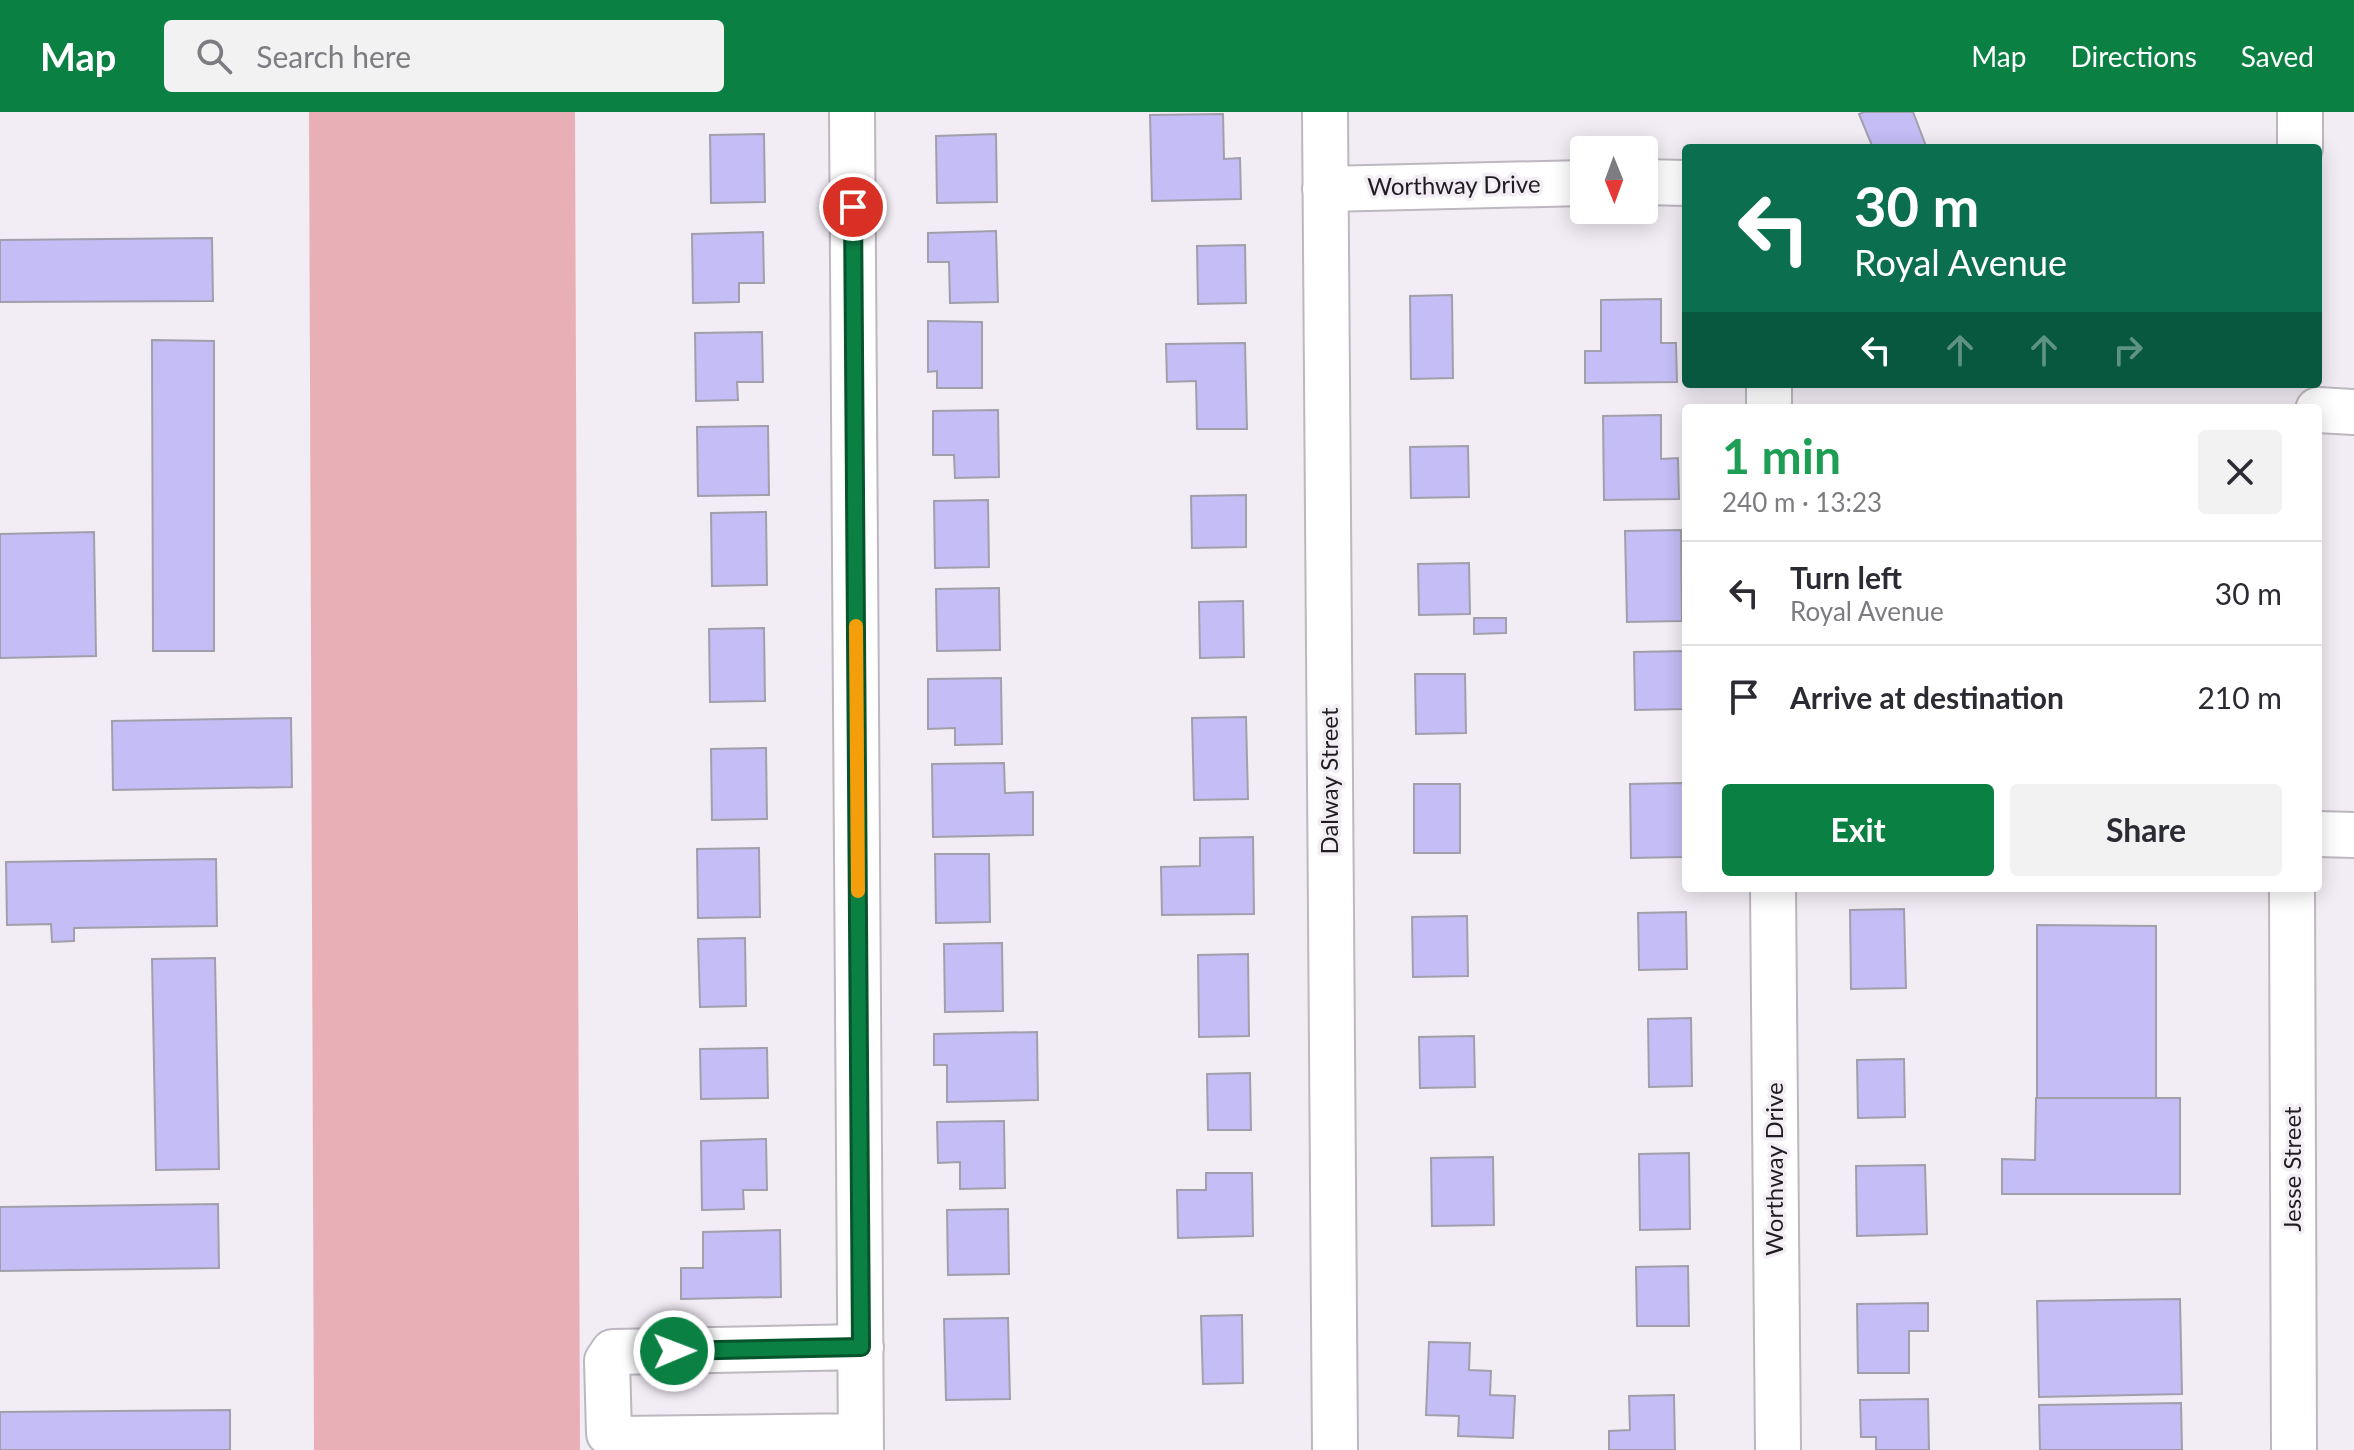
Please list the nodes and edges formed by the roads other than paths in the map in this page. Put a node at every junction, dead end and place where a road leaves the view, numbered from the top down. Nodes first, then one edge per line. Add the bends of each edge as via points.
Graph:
1 (852, 112) edge
2 (1325, 112) edge
3 (2300, 112) edge
4 (2300, 144) edge
5 (1658, 182) edge
6 (1570, 183) edge
7 (1682, 183) edge
8 (1325, 189) junction
9 (2322, 410) edge
10 (2354, 412) edge
11 (2322, 834) edge
12 (2354, 835) edge
13 (1773, 892) edge
14 (2292, 892) edge
15 (861, 1347) junction
16 (861, 1443) edge
17 (1335, 1450) edge
18 (1778, 1450) edge
19 (2294, 1450) edge

1 - 15 street
2 - 8 street, Dalway Street
3 - 4 street
5 - 7 street
6 - 8 street, Worthway Drive
8 - 17 street, Dalway Street
9 - 10 street
11 - 12 street
13 - 18 street, Worthway Drive
14 - 19 street, Jesse Street
15 - 16 street
15 - 16 street via 613,1352 607,1361 609,1433 619,1439

